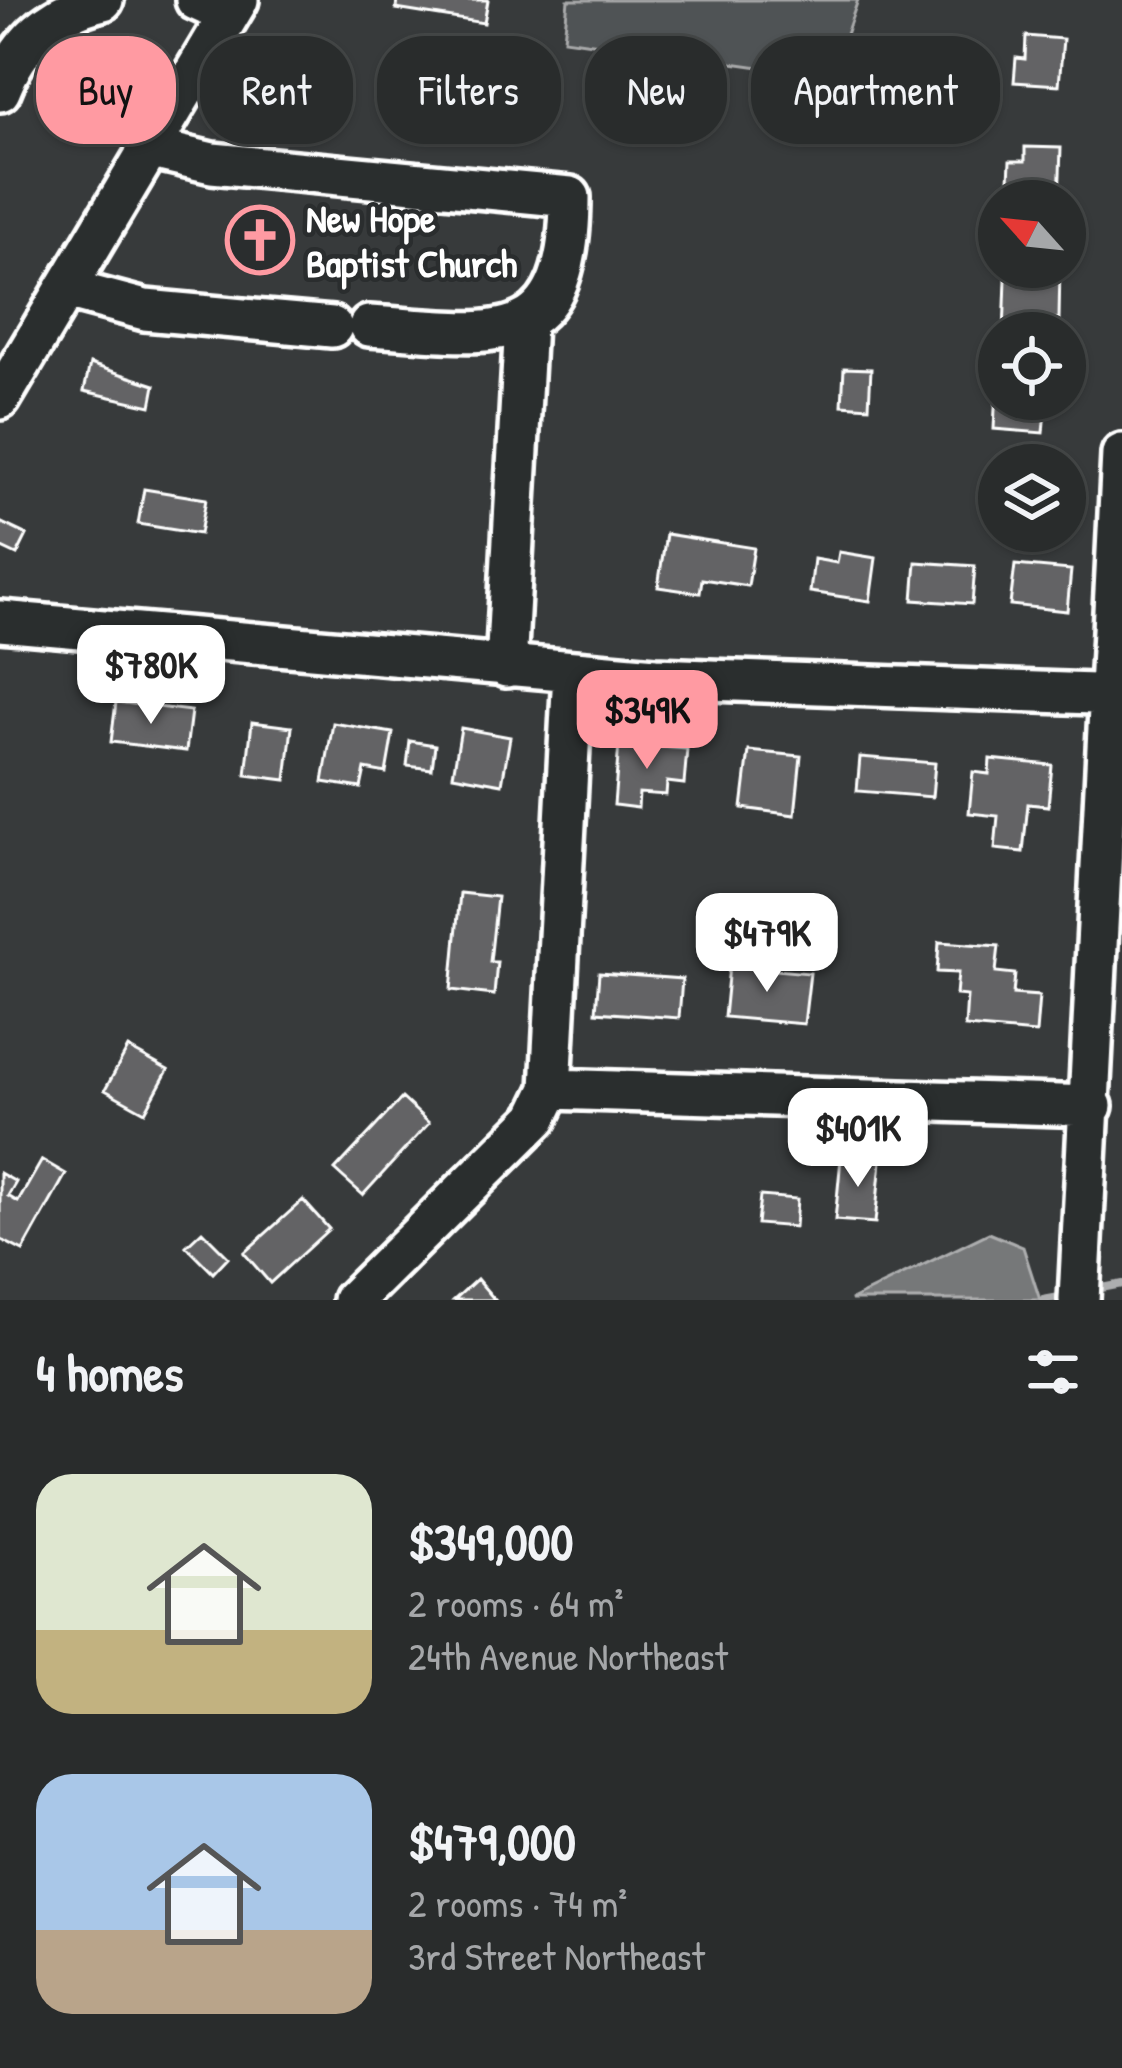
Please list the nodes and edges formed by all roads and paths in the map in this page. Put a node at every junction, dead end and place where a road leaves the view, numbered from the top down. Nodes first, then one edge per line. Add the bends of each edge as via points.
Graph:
1 (104, 0) edge
2 (221, 5) edge
3 (0, 91) edge
4 (148, 148) junction
5 (65, 289) junction
6 (525, 322) junction
7 (0, 399) edge
8 (1122, 454) edge
9 (0, 621) edge
10 (506, 667) junction
11 (574, 672) junction
12 (1116, 695) edge
13 (551, 1089) junction
14 (1092, 1106) junction
15 (353, 1300) edge
16 (1079, 1300) edge

1 - 3 street via 24,41
2 - 4 street
4 - 5 street
4 - 6 street via 212,164 570,197 565,254 541,309
5 - 6 street via 145,310 350,326 494,333
5 - 7 street
6 - 10 street
8 - 12 street
9 - 10 street
10 - 11 street
11 - 12 street
11 - 13 street
12 - 14 street
13 - 14 street
13 - 15 street via 537,1118
14 - 16 street

